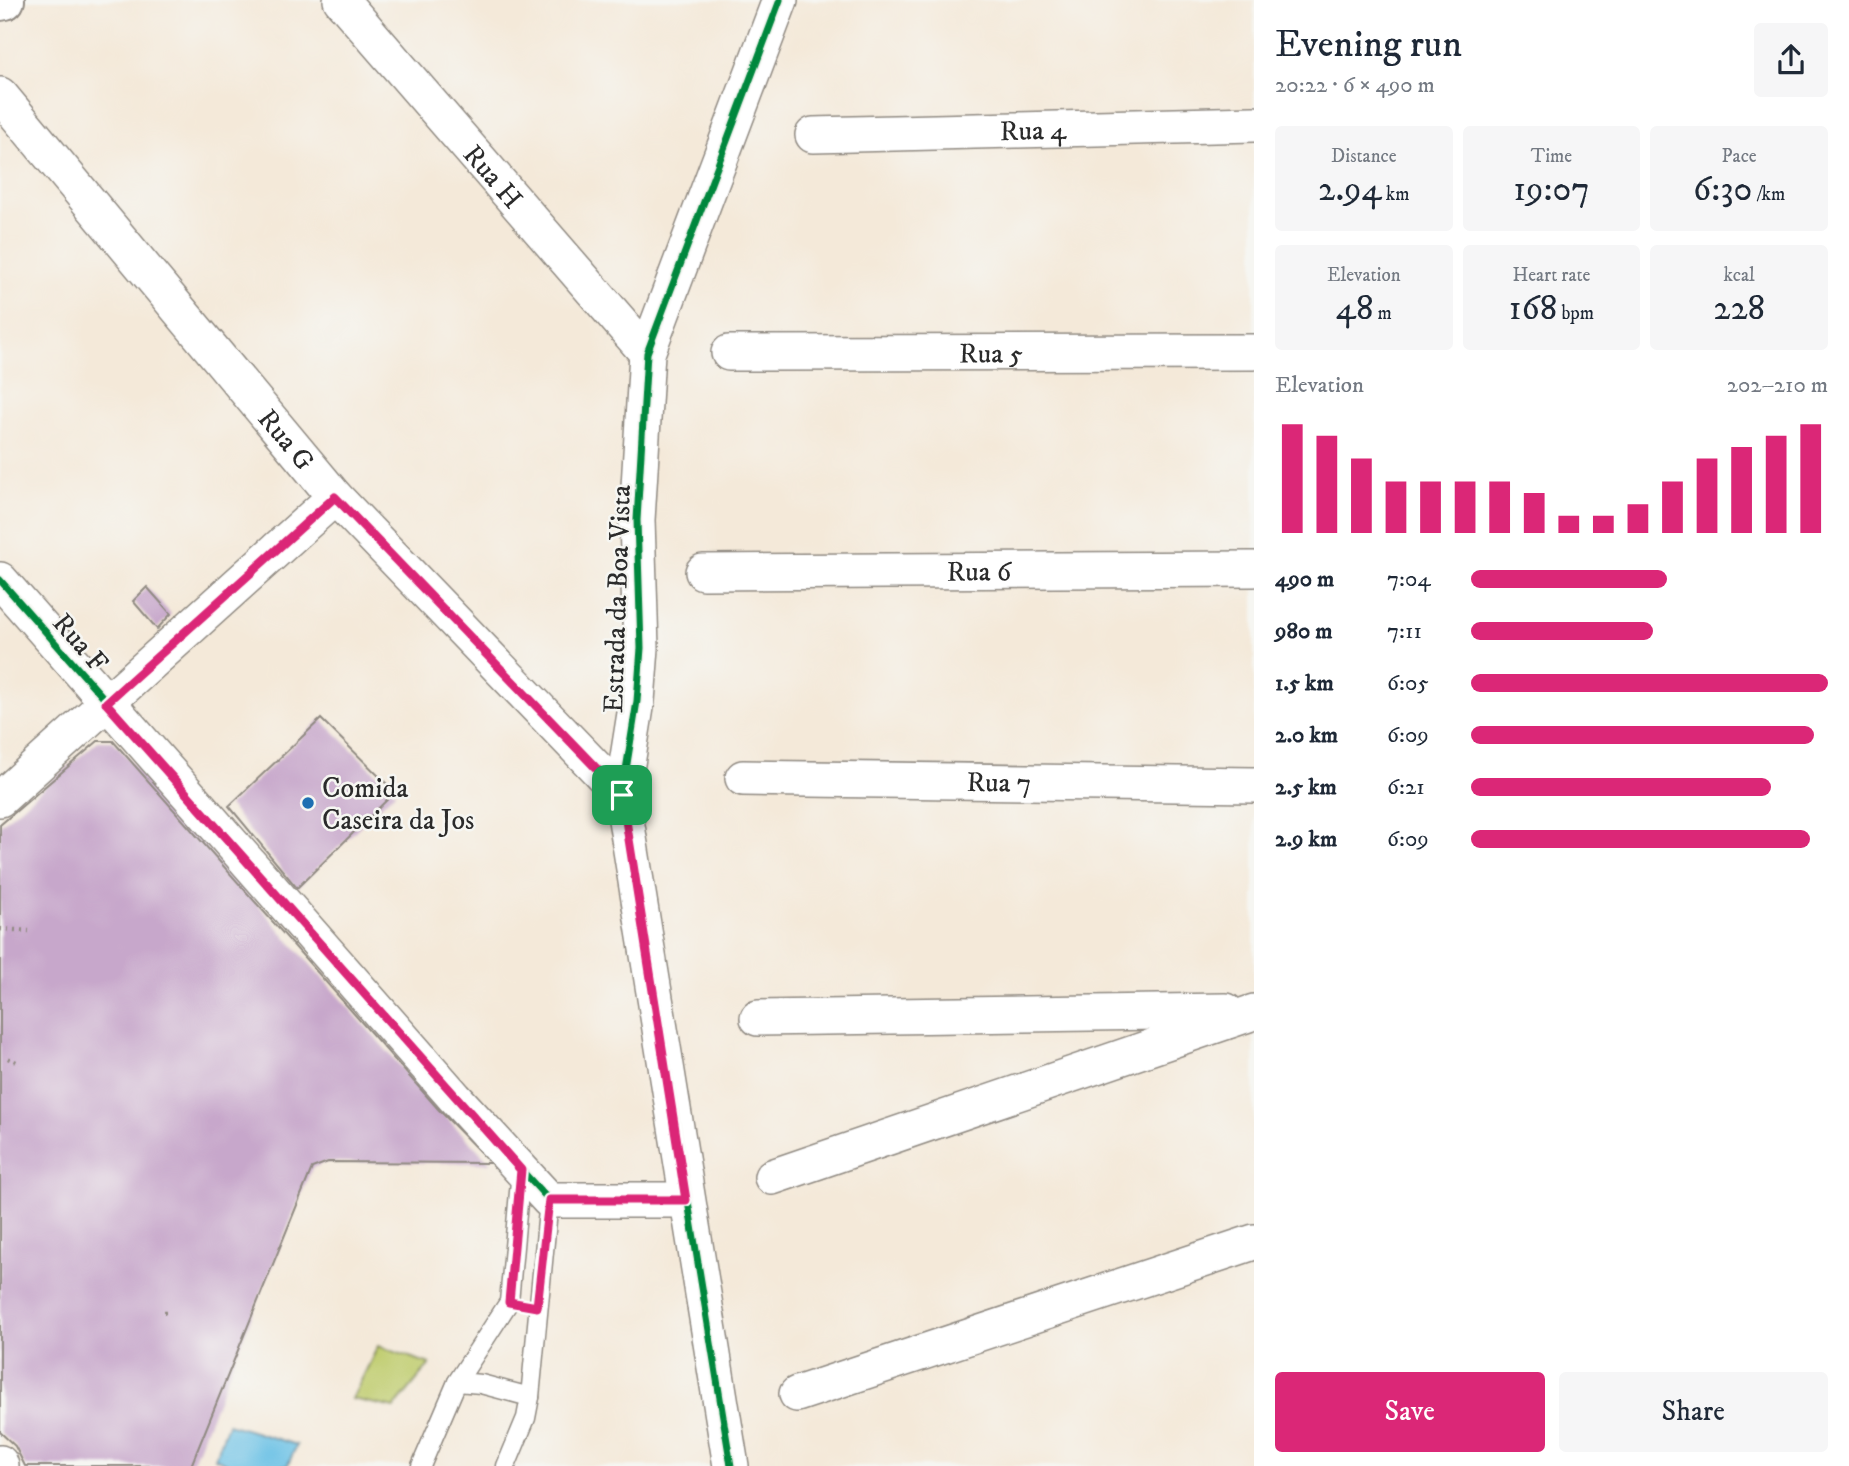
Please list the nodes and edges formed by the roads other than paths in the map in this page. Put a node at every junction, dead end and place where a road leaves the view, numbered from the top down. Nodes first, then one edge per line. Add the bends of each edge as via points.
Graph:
1 (5, 0) edge
2 (341, 0) edge
3 (780, 0) edge
4 (0, 1) edge
5 (0, 95) edge
6 (1254, 124) edge
7 (813, 135) dead end
8 (1254, 352) edge
9 (647, 353) junction
10 (729, 354) dead end
11 (335, 497) junction
12 (1254, 569) edge
13 (703, 572) dead end
14 (0, 580) edge
15 (106, 703) junction
16 (743, 778) dead end
17 (1254, 785) edge
18 (622, 795) junction
19 (0, 799) edge
20 (1254, 1011) edge
21 (758, 1018) dead end
22 (521, 1170) junction
23 (772, 1177) dead end
24 (549, 1200) junction
25 (686, 1200) junction
26 (1254, 1242) edge
27 (509, 1302) junction
28 (537, 1307) junction
29 (457, 1382) junction
30 (797, 1394) dead end
31 (530, 1397) junction
32 (421, 1466) edge
33 (506, 1466) edge
34 (731, 1466) edge

1 - 4 street
2 - 9 street, Rua H
3 - 9 street, Estrada da Boa Vista
5 - 11 street, Rua G
6 - 7 street, Rua 4
8 - 10 street, Rua 5
9 - 18 street, Estrada da Boa Vista via 637,520 641,648 638,701
11 - 15 street
11 - 18 street, Rua G
12 - 13 street, Rua 6
14 - 15 street, Rua F
15 - 19 street
15 - 22 street, Rua F
16 - 17 street, Rua 7
18 - 25 street, Estrada da Boa Vista
20 - 21 street
20 - 23 street
22 - 24 street, Rua F
22 - 27 lane
24 - 25 street
24 - 28 lane
25 - 34 street, Estrada da Boa Vista
26 - 30 street
27 - 28 lane
27 - 29 lane
28 - 31 lane
29 - 31 lane
29 - 32 lane
31 - 33 lane

